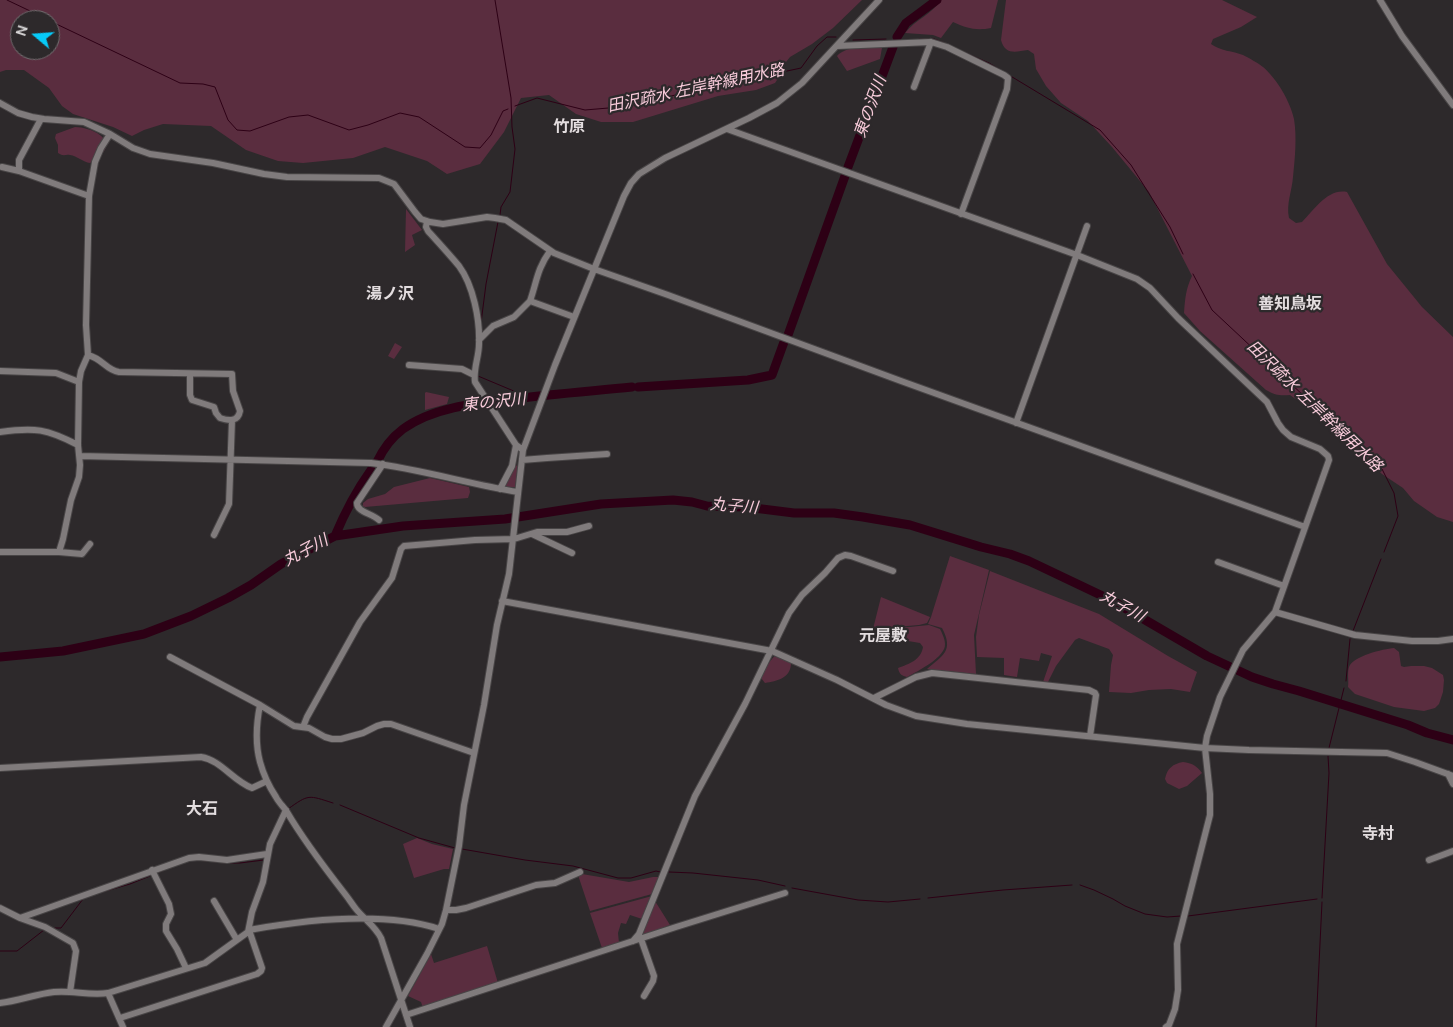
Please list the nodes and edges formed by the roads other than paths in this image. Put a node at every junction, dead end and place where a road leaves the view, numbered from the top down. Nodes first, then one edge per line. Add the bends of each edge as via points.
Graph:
1 (879, 0) edge
2 (1380, 0) edge
3 (931, 42) junction
4 (837, 46) junction
5 (914, 87) dead end
6 (0, 103) edge
7 (1453, 105) edge
8 (40, 119) junction
9 (727, 129) junction
10 (110, 134) junction
11 (2, 167) dead end
12 (19, 171) junction
13 (89, 196) junction
14 (961, 214) junction
15 (427, 221) junction
16 (1087, 226) dead end
17 (550, 251) junction
18 (1076, 255) junction
19 (594, 269) junction
20 (530, 301) junction
21 (574, 317) junction
22 (479, 340) junction
23 (88, 355) junction
24 (409, 365) dead end
25 (0, 371) edge
26 (190, 374) junction
27 (474, 375) junction
28 (79, 382) junction
29 (232, 420) junction
30 (1016, 423) junction
31 (0, 432) edge
32 (78, 445) junction
33 (516, 445) junction
34 (523, 450) junction
35 (607, 454) dead end
36 (80, 456) junction
37 (231, 460) junction
38 (522, 460) junction
39 (383, 464) junction
40 (500, 489) junction
41 (517, 494) junction
42 (379, 520) dead end
43 (589, 526) dead end
44 (1305, 527) junction
45 (214, 534) dead end
46 (532, 534) junction
47 (514, 539) junction
48 (90, 544) dead end
49 (0, 552) edge
50 (59, 552) junction
51 (572, 553) dead end
52 (1218, 562) dead end
53 (893, 571) dead end
54 (1284, 586) junction
55 (502, 601) junction
56 (1275, 612) junction
57 (1453, 639) edge
58 (772, 651) junction
59 (170, 656) dead end
60 (874, 698) junction
61 (260, 705) junction
62 (303, 727) junction
63 (1090, 736) junction
64 (1205, 748) junction
65 (474, 753) junction
66 (0, 768) edge
67 (1450, 775) edge
68 (267, 781) junction
69 (1453, 784) edge
70 (286, 810) junction
71 (1453, 851) edge
72 (267, 854) junction
73 (1429, 860) dead end
74 (152, 870) junction
75 (580, 872) dead end
76 (785, 893) dead end
77 (214, 902) dead end
78 (0, 908) edge
79 (446, 910) junction
80 (20, 918) junction
81 (366, 920) junction
82 (439, 929) junction
83 (249, 930) junction
84 (641, 939) junction
85 (237, 940) junction
86 (634, 942) junction
87 (186, 968) junction
88 (70, 992) junction
89 (108, 994) junction
90 (644, 996) dead end
91 (402, 999) junction
92 (0, 1003) edge
93 (406, 1015) junction
94 (120, 1018) junction
95 (1168, 1026) edge
96 (123, 1027) edge
97 (386, 1027) edge
98 (410, 1027) edge

1 - 4 street
2 - 7 street
3 - 4 street
3 - 5 street
3 - 14 street via 1008,78
4 - 9 street via 777,103
6 - 8 street via 18,113
8 - 10 street via 84,122
8 - 12 street via 18,160
9 - 14 street
9 - 19 street via 664,158 639,174 624,196
10 - 13 street via 95,162
10 - 15 street via 150,154 264,174 380,178 394,184 415,212
11 - 12 street
12 - 13 street
13 - 23 street
14 - 18 street
15 - 17 street via 444,224 486,217 506,220
15 - 22 street via 428,231 467,279 475,300
16 - 18 street
17 - 19 street
17 - 20 street via 538,270
18 - 30 street
18 - 44 street via 1131,275 1150,288 1267,402 1283,430 1328,456
19 - 21 street
19 - 30 street
20 - 21 street
20 - 22 street via 514,318 493,326
21 - 34 street
22 - 27 street
23 - 26 street via 112,371
23 - 28 street
24 - 27 street via 462,369
25 - 28 street via 56,372
26 - 29 street via 192,400 212,406 220,418
26 - 29 street via 232,374 233,391 240,411
27 - 33 street via 483,396
28 - 32 street
29 - 37 street
30 - 44 street
31 - 32 street via 39,430
32 - 36 street
33 - 34 street
33 - 40 street via 512,466
34 - 38 street
35 - 38 street
36 - 37 street
36 - 50 street via 79,477
37 - 39 street
37 - 45 street via 229,504
38 - 41 street
39 - 40 street
39 - 42 street via 357,503 358,509
40 - 41 street
41 - 47 street
43 - 46 street via 567,532
44 - 54 street
46 - 47 street
46 - 51 street
47 - 55 street
47 - 62 street via 404,546 392,578 360,622
48 - 50 street via 82,554
49 - 50 street
52 - 54 street
53 - 58 street via 851,556 838,558 789,613
54 - 56 street
55 - 58 street
55 - 65 street
56 - 57 street via 1355,635 1412,641
56 - 64 street via 1242,650 1224,687
58 - 60 street
58 - 86 street via 695,796
59 - 61 street
60 - 63 street via 916,716
60 - 63 street via 916,677 932,673 1089,690 1096,695
61 - 62 street via 286,722
61 - 68 street via 257,742 260,764
62 - 65 street via 341,740 391,724
63 - 64 street
64 - 67 street via 1387,754
64 - 95 street via 1210,814 1177,944 1178,990
65 - 79 street
66 - 68 street via 201,757 213,760 244,786 252,788
67 - 69 street
68 - 70 street
70 - 72 street
70 - 81 street via 322,865
71 - 73 street
72 - 74 street via 227,860 189,858
72 - 83 street via 263,882
74 - 80 street
74 - 87 street via 171,911 166,931
75 - 79 street via 555,883 542,883 466,908
76 - 84 street
77 - 85 street
78 - 80 street
79 - 82 street
80 - 88 street via 45,927 73,943 76,951
81 - 82 street via 396,921
81 - 83 street via 300,922
81 - 91 street via 381,938
82 - 91 street
83 - 85 street
83 - 94 street via 261,972
84 - 86 street
84 - 90 street via 654,976
85 - 87 street via 205,963
86 - 93 street
87 - 89 street
88 - 89 street
88 - 92 street
89 - 94 street
91 - 93 street
91 - 97 street
93 - 98 street
94 - 96 street

